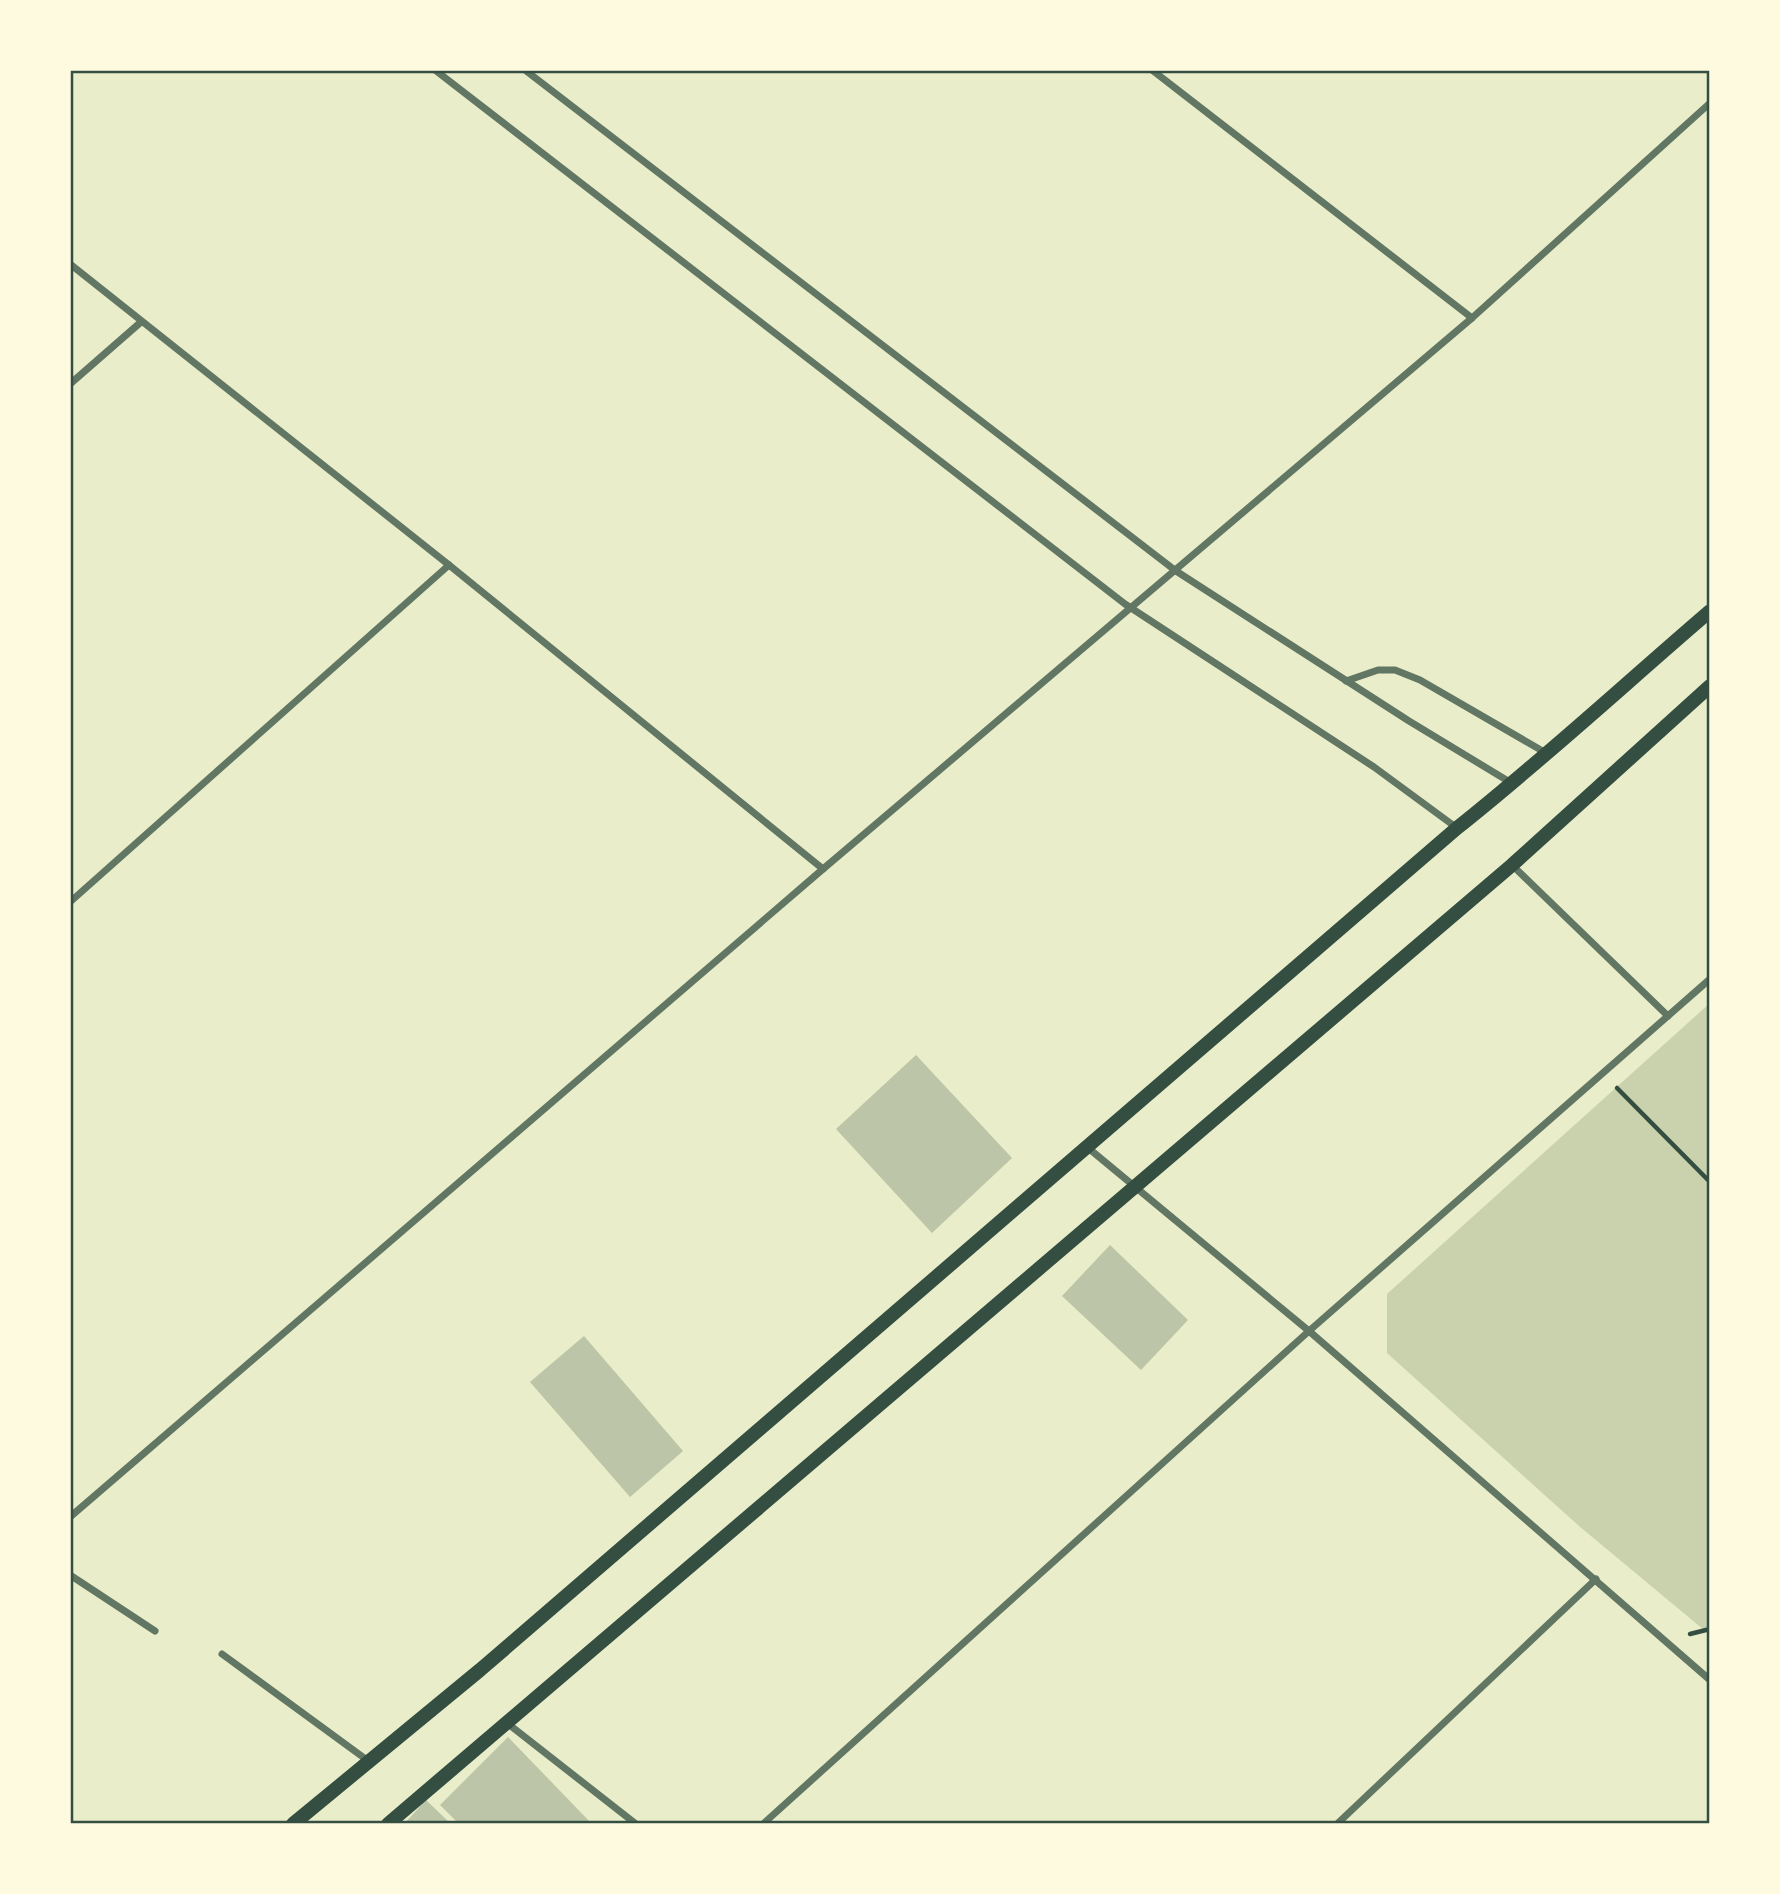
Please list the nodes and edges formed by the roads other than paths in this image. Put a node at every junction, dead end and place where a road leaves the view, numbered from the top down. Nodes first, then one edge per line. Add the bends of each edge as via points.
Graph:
1 (435, 70) edge
2 (525, 70) edge
3 (1152, 70) edge
4 (1710, 103) edge
5 (70, 264) edge
6 (1472, 318) junction
7 (141, 322) junction
8 (70, 384) edge
9 (449, 565) junction
10 (1176, 571) junction
11 (1132, 608) junction
12 (1710, 611) edge
13 (1346, 681) junction
14 (1710, 687) edge
15 (1547, 753) junction
16 (1513, 784) junction
17 (1457, 828) junction
18 (1512, 865) junction
19 (823, 869) junction
20 (70, 902) edge
21 (1710, 979) edge
22 (1668, 1016) junction
23 (1087, 1147) junction
24 (1134, 1188) junction
25 (1308, 1331) junction
26 (70, 1517) edge
27 (70, 1575) edge
28 (1596, 1579) junction
29 (155, 1631) dead end
30 (222, 1654) dead end
31 (1710, 1680) edge
32 (506, 1723) junction
33 (368, 1760) junction
34 (293, 1824) edge
35 (388, 1824) edge
36 (636, 1824) edge
37 (763, 1824) edge
38 (1337, 1824) edge

1 - 11 street
2 - 10 street
3 - 6 street
4 - 6 street
5 - 7 street
6 - 10 street
7 - 8 street
7 - 9 street
9 - 19 street
9 - 20 street
10 - 11 street
10 - 13 street
11 - 17 street via 1374,766
11 - 19 street
12 - 15 main road
13 - 15 street via 1378,670 1395,670
13 - 16 street
14 - 18 main road
15 - 16 main road
16 - 17 main road
17 - 23 main road
18 - 22 street
18 - 24 main road
19 - 26 street
21 - 22 street
22 - 25 street
23 - 24 street
23 - 33 main road via 480,1670
24 - 25 street
24 - 32 main road
25 - 28 street
25 - 37 street
27 - 29 street
28 - 31 street
28 - 38 street
30 - 33 street
32 - 35 main road
32 - 36 street
33 - 34 main road

